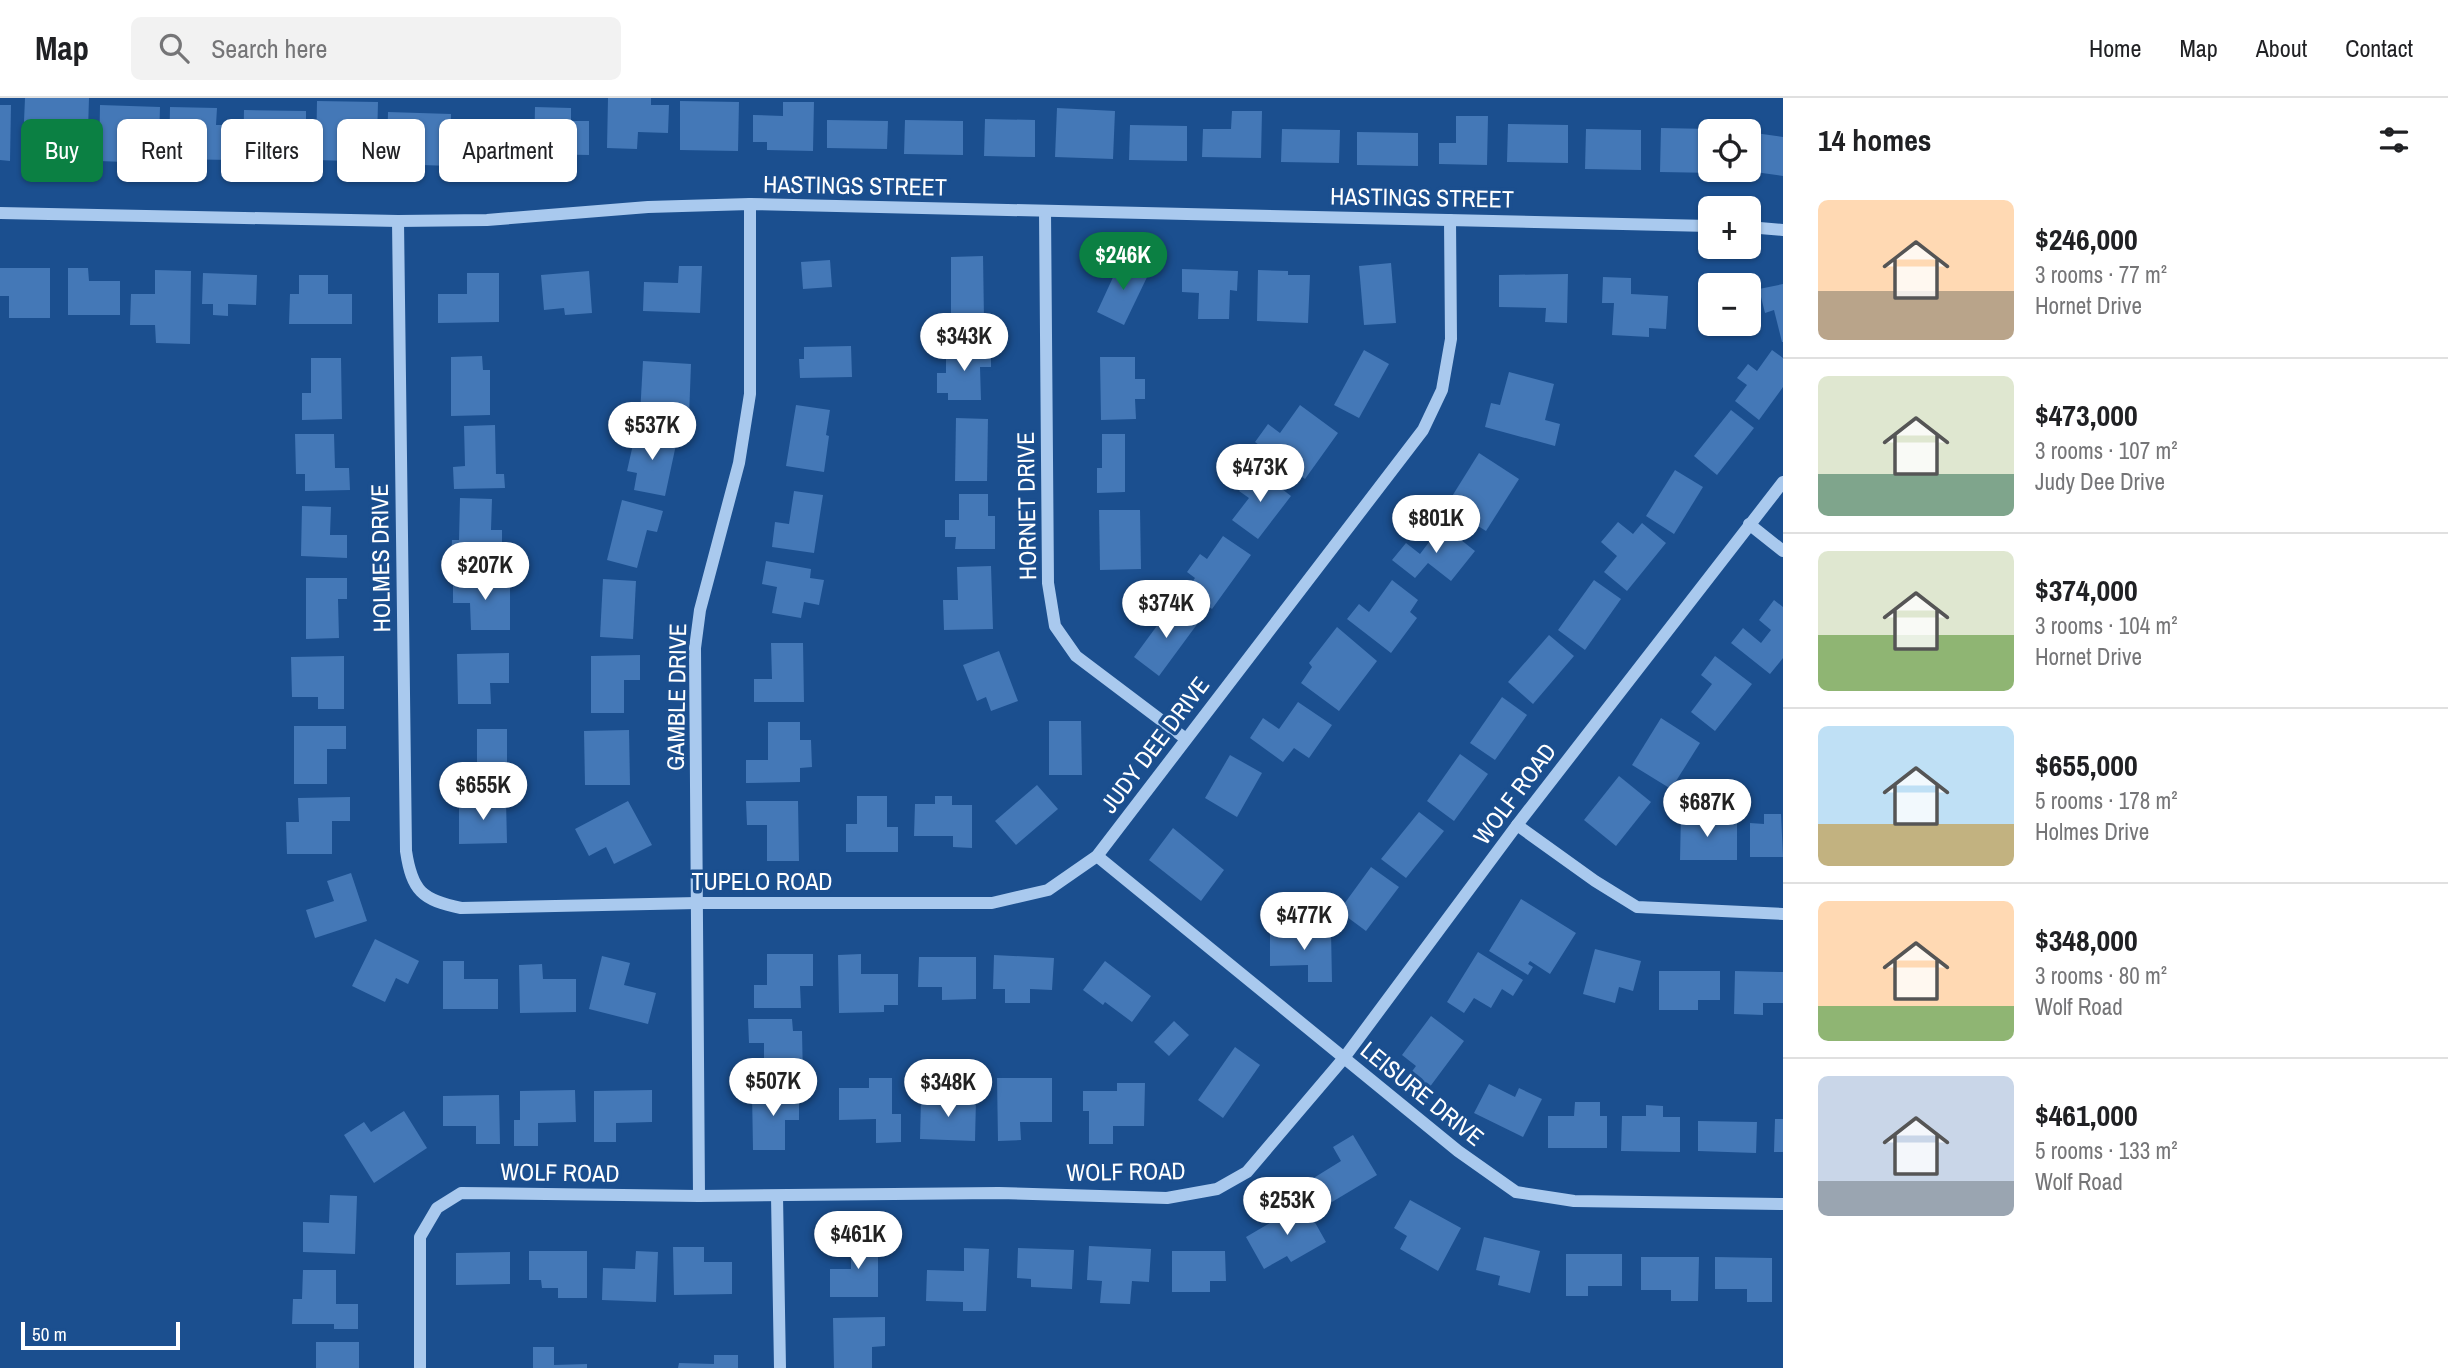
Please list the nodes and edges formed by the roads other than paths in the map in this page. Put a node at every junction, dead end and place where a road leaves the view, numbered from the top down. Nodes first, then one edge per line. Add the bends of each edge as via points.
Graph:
1 (750, 204) junction
2 (1045, 211) junction
3 (0, 213) edge
4 (1450, 220) junction
5 (398, 221) junction
6 (1698, 226) edge
7 (1761, 228) edge
8 (1783, 230) edge
9 (1783, 482) edge
10 (1749, 524) junction
11 (1783, 551) edge
12 (1186, 739) junction
13 (1517, 825) junction
14 (1097, 856) junction
15 (419, 892) joint
16 (698, 903) junction
17 (1783, 914) edge
18 (1344, 1058) junction
19 (699, 1196) junction
20 (777, 1196) junction
21 (1783, 1204) edge
22 (420, 1368) edge
23 (780, 1368) edge

1 - 2 street, HASTINGS STREET
1 - 5 street, HASTINGS STREET
1 - 16 street, GAMBLE DRIVE via 750,394 739,463 700,610 695,648
2 - 4 street, HASTINGS STREET
2 - 12 street, HORNET DRIVE via 1048,583 1055,626 1076,656
3 - 5 street, HASTINGS STREET
4 - 6 street, HASTINGS STREET
4 - 12 street, JUDY DEE DRIVE via 1451,339 1442,390 1423,429
5 - 15 street, HOLMES DRIVE via 407,851 409,873
7 - 8 street
9 - 10 street, WOLF ROAD
10 - 11 street
10 - 13 street, WOLF ROAD
12 - 14 street, JUDY DEE DRIVE
13 - 17 street via 1637,907
13 - 18 street, WOLF ROAD
14 - 16 street, TUPELO ROAD via 1048,890 992,903
14 - 18 street, LEISURE DRIVE
15 - 16 street, TUPELO ROAD via 437,903 461,908
16 - 19 street, GAMBLE DRIVE
18 - 20 street, WOLF ROAD via 1247,1172 1217,1189 1167,1198 999,1193
18 - 21 street, LEISURE DRIVE via 1516,1192 1574,1202
19 - 20 street, WOLF ROAD
19 - 22 street, WOLF ROAD via 461,1193 437,1208 420,1237
20 - 23 street

